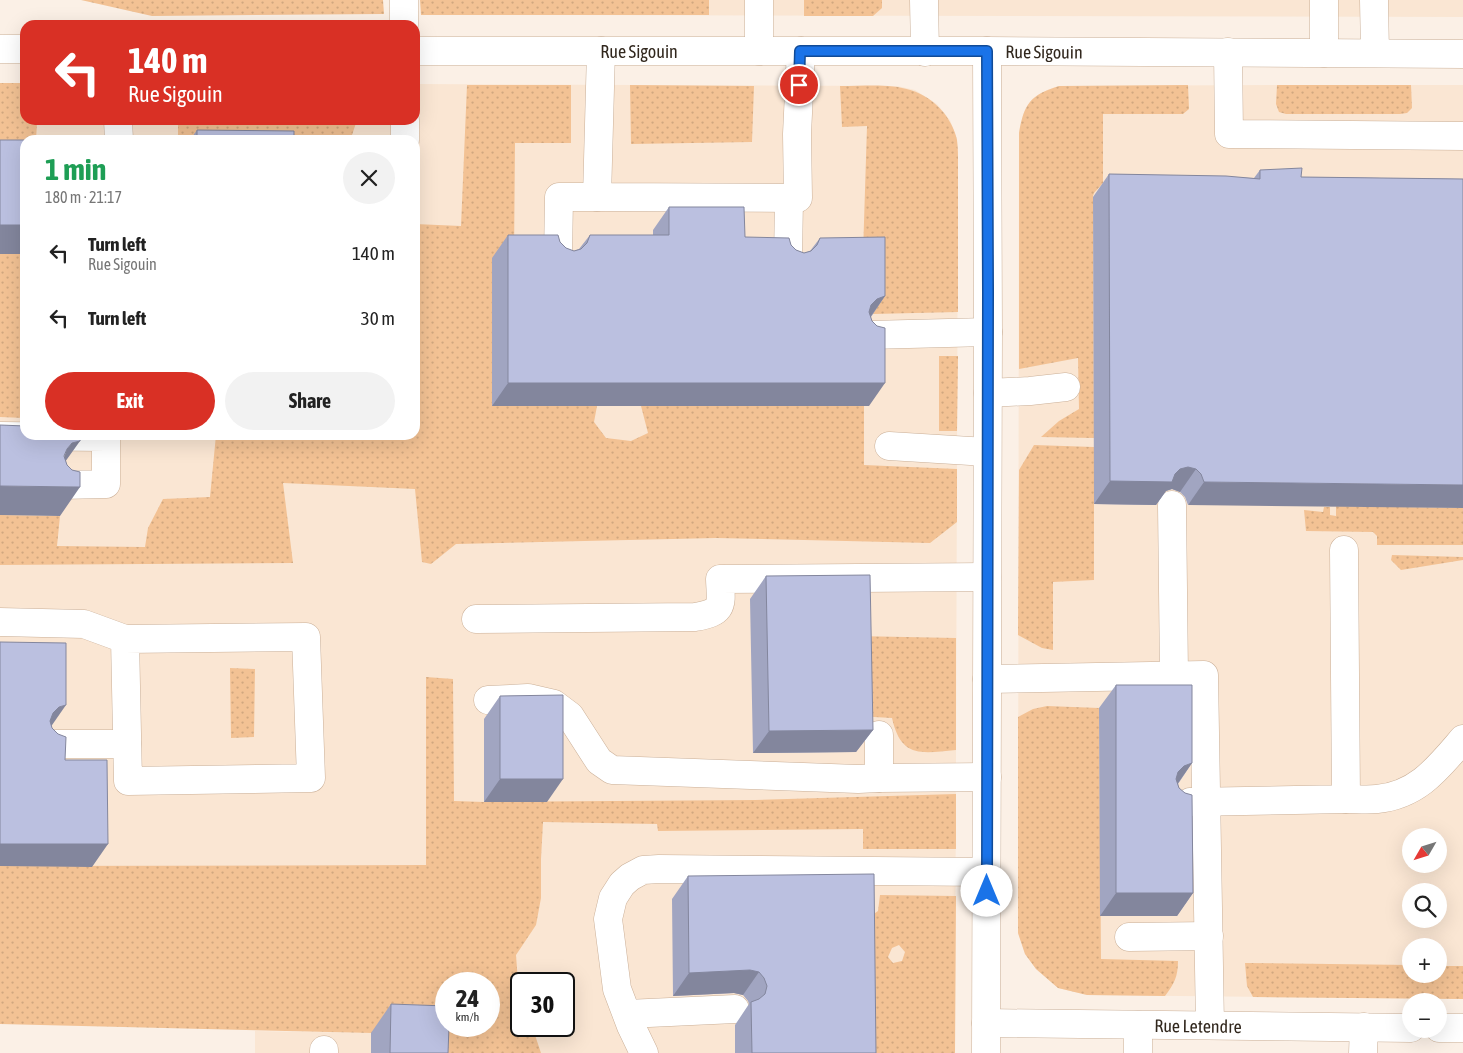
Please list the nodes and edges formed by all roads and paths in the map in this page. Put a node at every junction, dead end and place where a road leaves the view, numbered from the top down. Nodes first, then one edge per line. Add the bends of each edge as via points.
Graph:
1 (404, 0) edge
2 (759, 0) edge
3 (924, 0) edge
4 (1324, 0) edge
5 (1374, 0) edge
6 (404, 20) edge
7 (0, 49) edge
8 (20, 49) edge
9 (601, 51) junction
10 (800, 51) junction
11 (987, 51) junction
12 (420, 52) edge
13 (759, 52) junction
14 (925, 52) junction
15 (1228, 52) junction
16 (1324, 53) junction
17 (1374, 53) junction
18 (1463, 54) edge
19 (1463, 136) edge
20 (597, 197) junction
21 (789, 198) junction
22 (558, 258) edge
23 (788, 260) edge
24 (988, 332) junction
25 (869, 334) edge
26 (1066, 387) dead end
27 (988, 393) junction
28 (0, 436) edge
29 (20, 436) edge
30 (106, 440) edge
31 (889, 446) dead end
32 (988, 452) junction
33 (60, 485) edge
34 (1172, 505) edge
35 (1344, 550) dead end
36 (987, 577) junction
37 (476, 619) dead end
38 (0, 622) edge
39 (125, 639) junction
40 (1174, 675) junction
41 (987, 679) junction
42 (488, 700) dead end
43 (879, 735) dead end
44 (1463, 739) edge
45 (50, 744) edge
46 (127, 744) junction
47 (987, 777) junction
48 (879, 778) junction
49 (1346, 799) junction
50 (1176, 802) edge
51 (1207, 802) junction
52 (987, 872) junction
53 (1209, 936) junction
54 (1129, 937) dead end
55 (735, 1009) dead end
56 (627, 1014) junction
57 (986, 1024) junction
58 (1138, 1025) junction
59 (1210, 1025) junction
60 (1447, 1028) edge
61 (1463, 1028) edge
62 (1402, 1030) edge
63 (1363, 1040) edge
64 (644, 1053) edge
65 (986, 1053) edge
66 (1138, 1053) edge

1 - 6 street
2 - 13 street
3 - 14 street
4 - 16 street
5 - 17 street
7 - 8 street
9 - 12 street, Rue Sigouin
9 - 13 street, Rue Sigouin
9 - 20 street
10 - 13 street, Rue Sigouin
10 - 14 street, Rue Sigouin
10 - 21 street via 798,198
11 - 14 street, Rue Sigouin
11 - 15 street, Rue Sigouin
11 - 24 street
15 - 16 street, Rue Sigouin
15 - 19 street via 1229,134
16 - 17 street, Rue Sigouin
17 - 18 street, Rue Sigouin
20 - 21 street
20 - 22 street via 559,197
21 - 23 street
24 - 25 street
24 - 27 street
26 - 27 street
27 - 32 street
28 - 29 street
30 - 33 street via 106,484
31 - 32 street
32 - 36 street
34 - 40 street
35 - 49 street
36 - 37 street via 720,579 721,602 718,609 709,614
36 - 41 street
38 - 39 street via 84,624
39 - 46 street
39 - 46 street via 306,638 311,778 128,781
40 - 41 street
40 - 51 street via 1204,675
41 - 47 street
42 - 48 street via 528,698 554,704 570,716 599,761 612,770
43 - 48 street
44 - 49 street via 1434,773 1405,792 1378,799
45 - 46 street
47 - 48 street
47 - 52 street
49 - 51 street
50 - 51 street
51 - 53 street
52 - 56 street via 644,870 622,884 613,898 608,919 617,989
52 - 57 street
53 - 54 street
53 - 59 street
55 - 56 street
56 - 64 street
57 - 58 street, Rue Letendre
57 - 65 street
58 - 59 street, Rue Letendre
58 - 66 street
59 - 63 street, Rue Letendre
60 - 61 street
62 - 63 street, Rue Letendre

